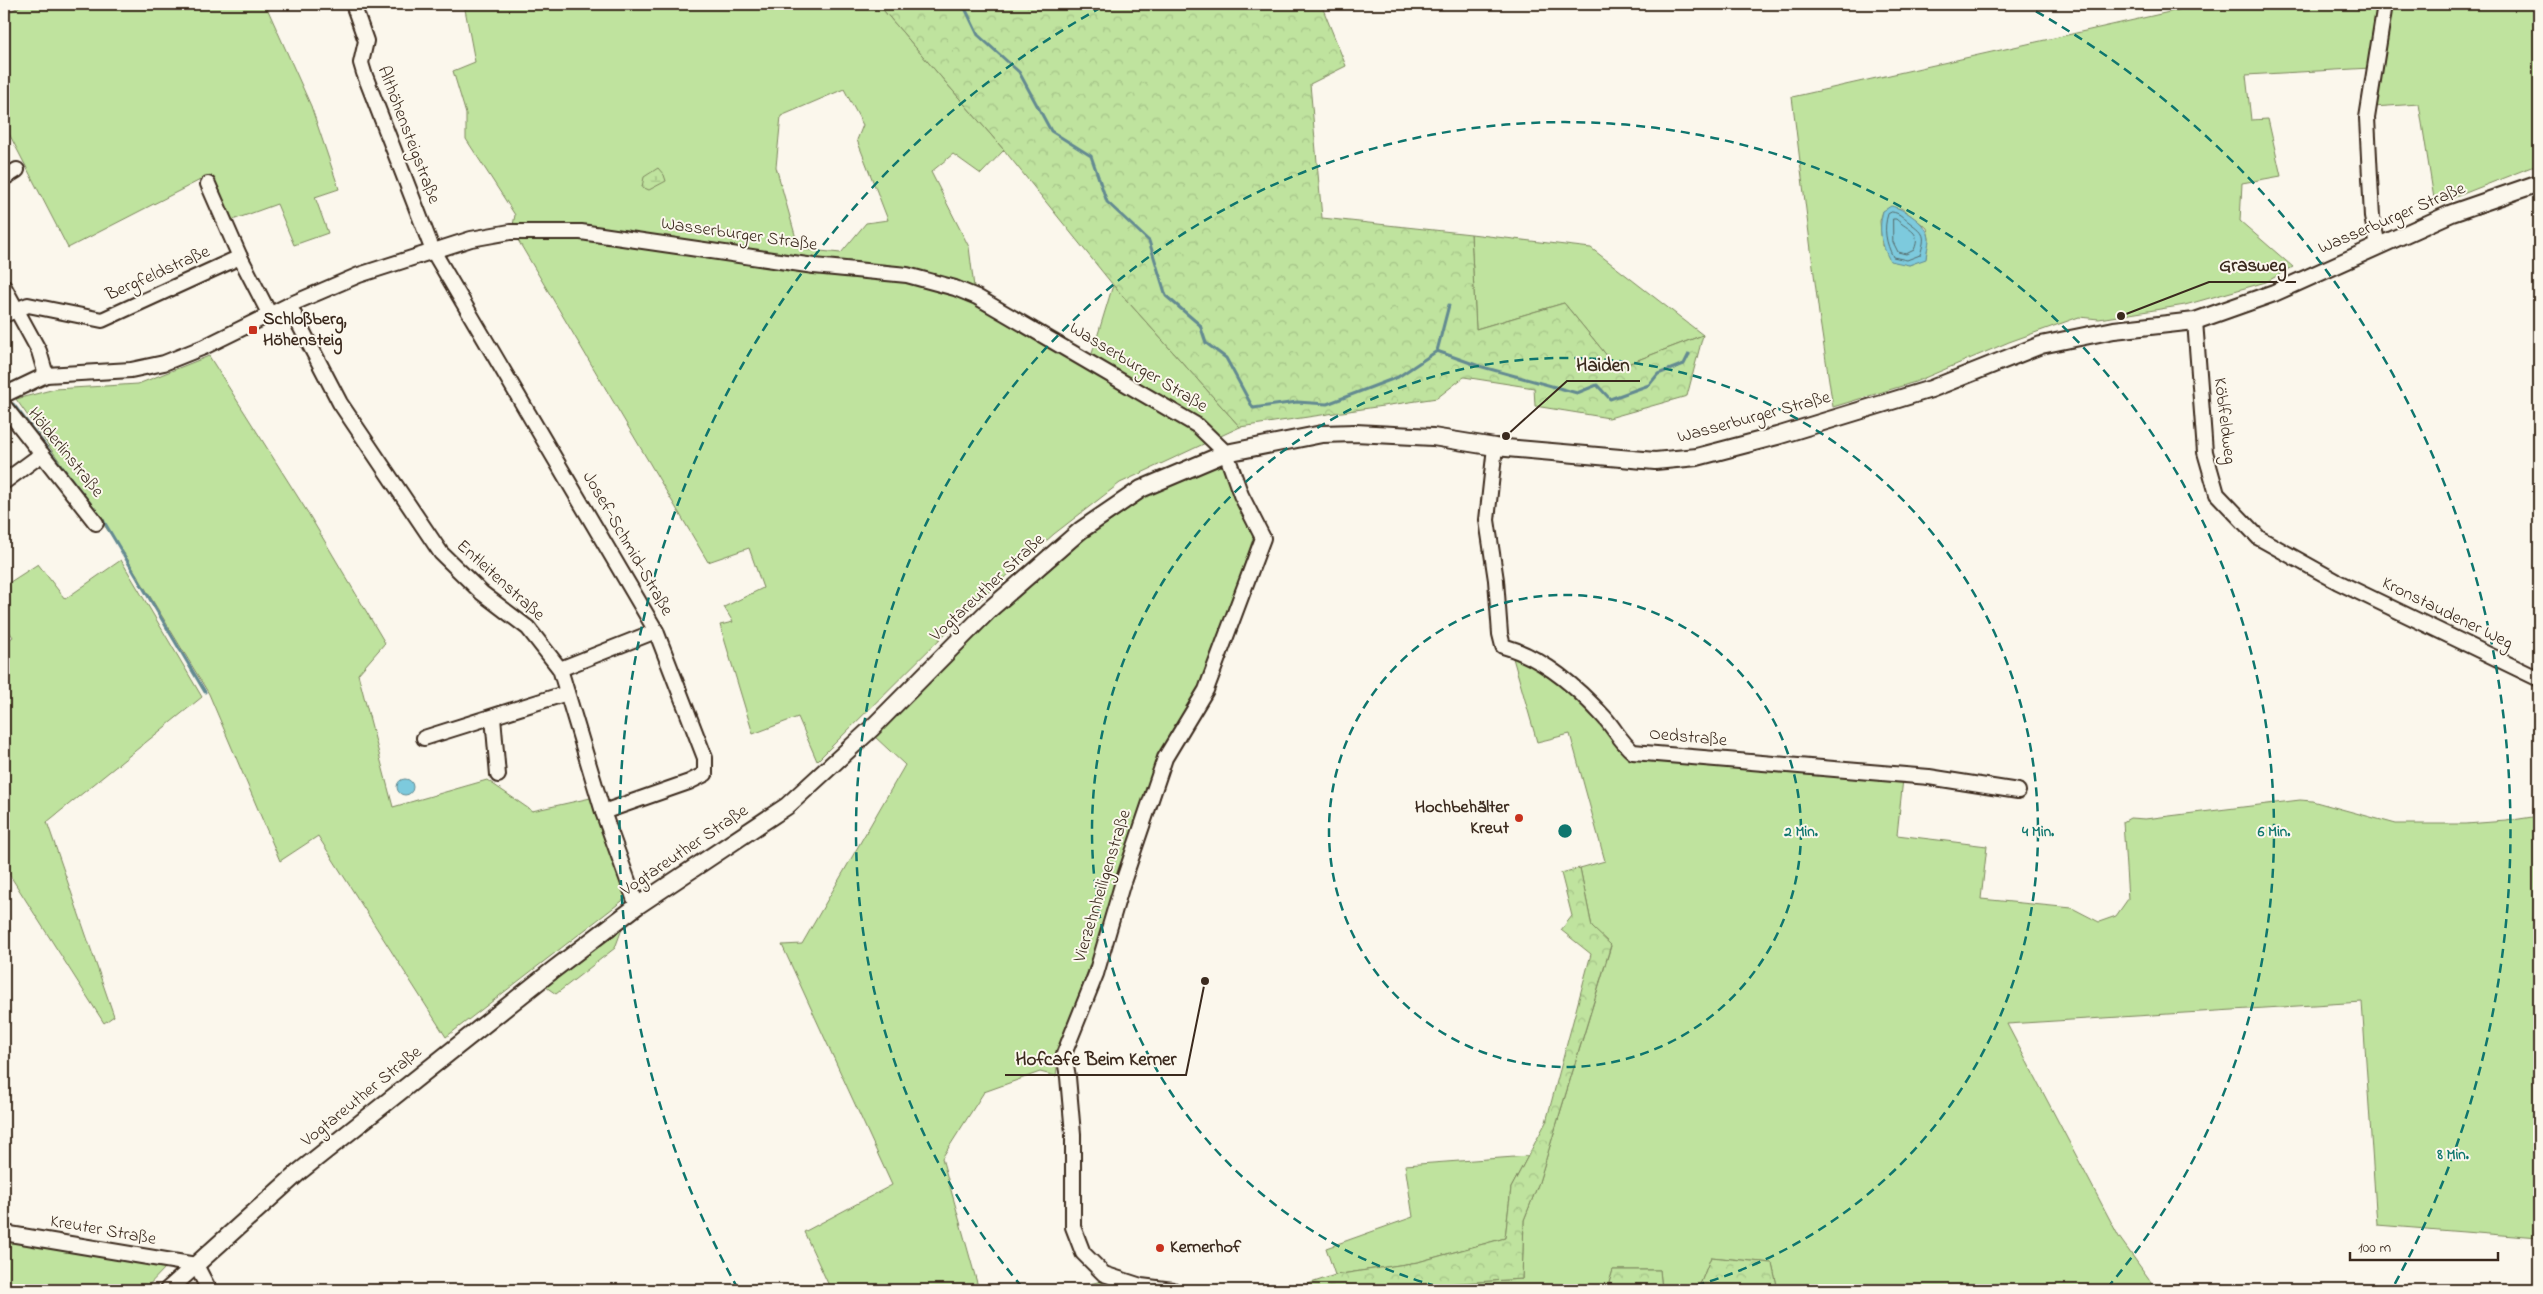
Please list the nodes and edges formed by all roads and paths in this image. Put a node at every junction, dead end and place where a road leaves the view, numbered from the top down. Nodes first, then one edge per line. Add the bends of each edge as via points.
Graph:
1 (353, 4) edge
2 (2385, 4) edge
3 (17, 170) dead end
4 (4, 178) edge
5 (2539, 183) edge
6 (208, 184) dead end
7 (2378, 246) junction
8 (433, 251) junction
9 (240, 257) junction
10 (4, 288) edge
11 (290, 305) junction
12 (10, 312) edge
13 (270, 315) junction
14 (2194, 321) junction
15 (46, 375) junction
16 (4, 394) edge
17 (4, 406) edge
18 (1495, 447) junction
19 (42, 454) junction
20 (1226, 454) junction
21 (4, 482) edge
22 (96, 523) dead end
23 (2338, 582) joint
24 (656, 631) junction
25 (560, 669) junction
26 (2539, 680) edge
27 (567, 693) junction
28 (493, 717) junction
29 (424, 738) dead end
30 (498, 775) dead end
31 (2018, 791) dead end
32 (602, 812) junction
33 (637, 906) junction
34 (4, 1232) edge
35 (196, 1265) junction
36 (168, 1290) edge
37 (209, 1290) edge
38 (1173, 1290) edge

1 - 8 street, Althöhensteigstraße via 366,41 361,63 364,73
2 - 7 street via 2367,118 2372,217
3 - 4 street
5 - 7 main road, Wasserburger Straße via 2452,213
6 - 9 street
7 - 14 main road, Wasserburger Straße via 2274,293
8 - 11 street, Wasserburger Straße via 359,275
8 - 20 street, Wasserburger Straße via 471,239 510,232 580,232 916,278 977,297 1198,426
8 - 24 street, Josef-Schmid-Straße
9 - 12 street, Bergfeldstraße via 102,320 28,305
9 - 13 street
10 - 12 street
11 - 13 street, Wasserburger Straße
11 - 25 street, Entleitenstraße via 340,403 441,553 482,594 528,628
12 - 15 street via 39,351
13 - 15 street, Wasserburger Straße via 164,363 131,370
14 - 18 main road, Wasserburger Straße via 2114,330 2041,345 1931,389 1697,457 1655,461
14 - 23 street, Köblfeldweg via 2205,452 2217,494 2259,538
15 - 16 street, Wasserburger Straße
17 - 19 street, Hölderlinstraße
18 - 20 main road, Wasserburger Straße via 1433,437 1355,433 1322,434
18 - 31 street, Oedstraße via 1487,520 1503,646 1558,674 1604,718 1620,741 1633,752 1929,777
19 - 21 street
19 - 22 street, Hölderlinstraße
20 - 33 main road, Vogtareuther Straße via 1141,489 1081,530 988,610 816,781 779,811
20 - 38 street, Vierzehnheiligenstraße via 1262,538 1206,690 1165,758 1096,974 1064,1054 1073,1134 1073,1227 1083,1253 1104,1274 1141,1286
23 - 26 street, Kronstaudener Weg
24 - 25 street
24 - 32 street, Josef-Schmid-Straße via 705,758 705,774
25 - 27 street, Entleitenstraße
27 - 28 street
27 - 32 street, Entleitenstraße
28 - 29 street
28 - 30 street
32 - 33 street, Entleitenstraße
33 - 35 main road, Vogtareuther Straße via 299,1172
34 - 35 street, Kreuter Straße
35 - 36 main road, Vogtareuther Straße
35 - 37 street

